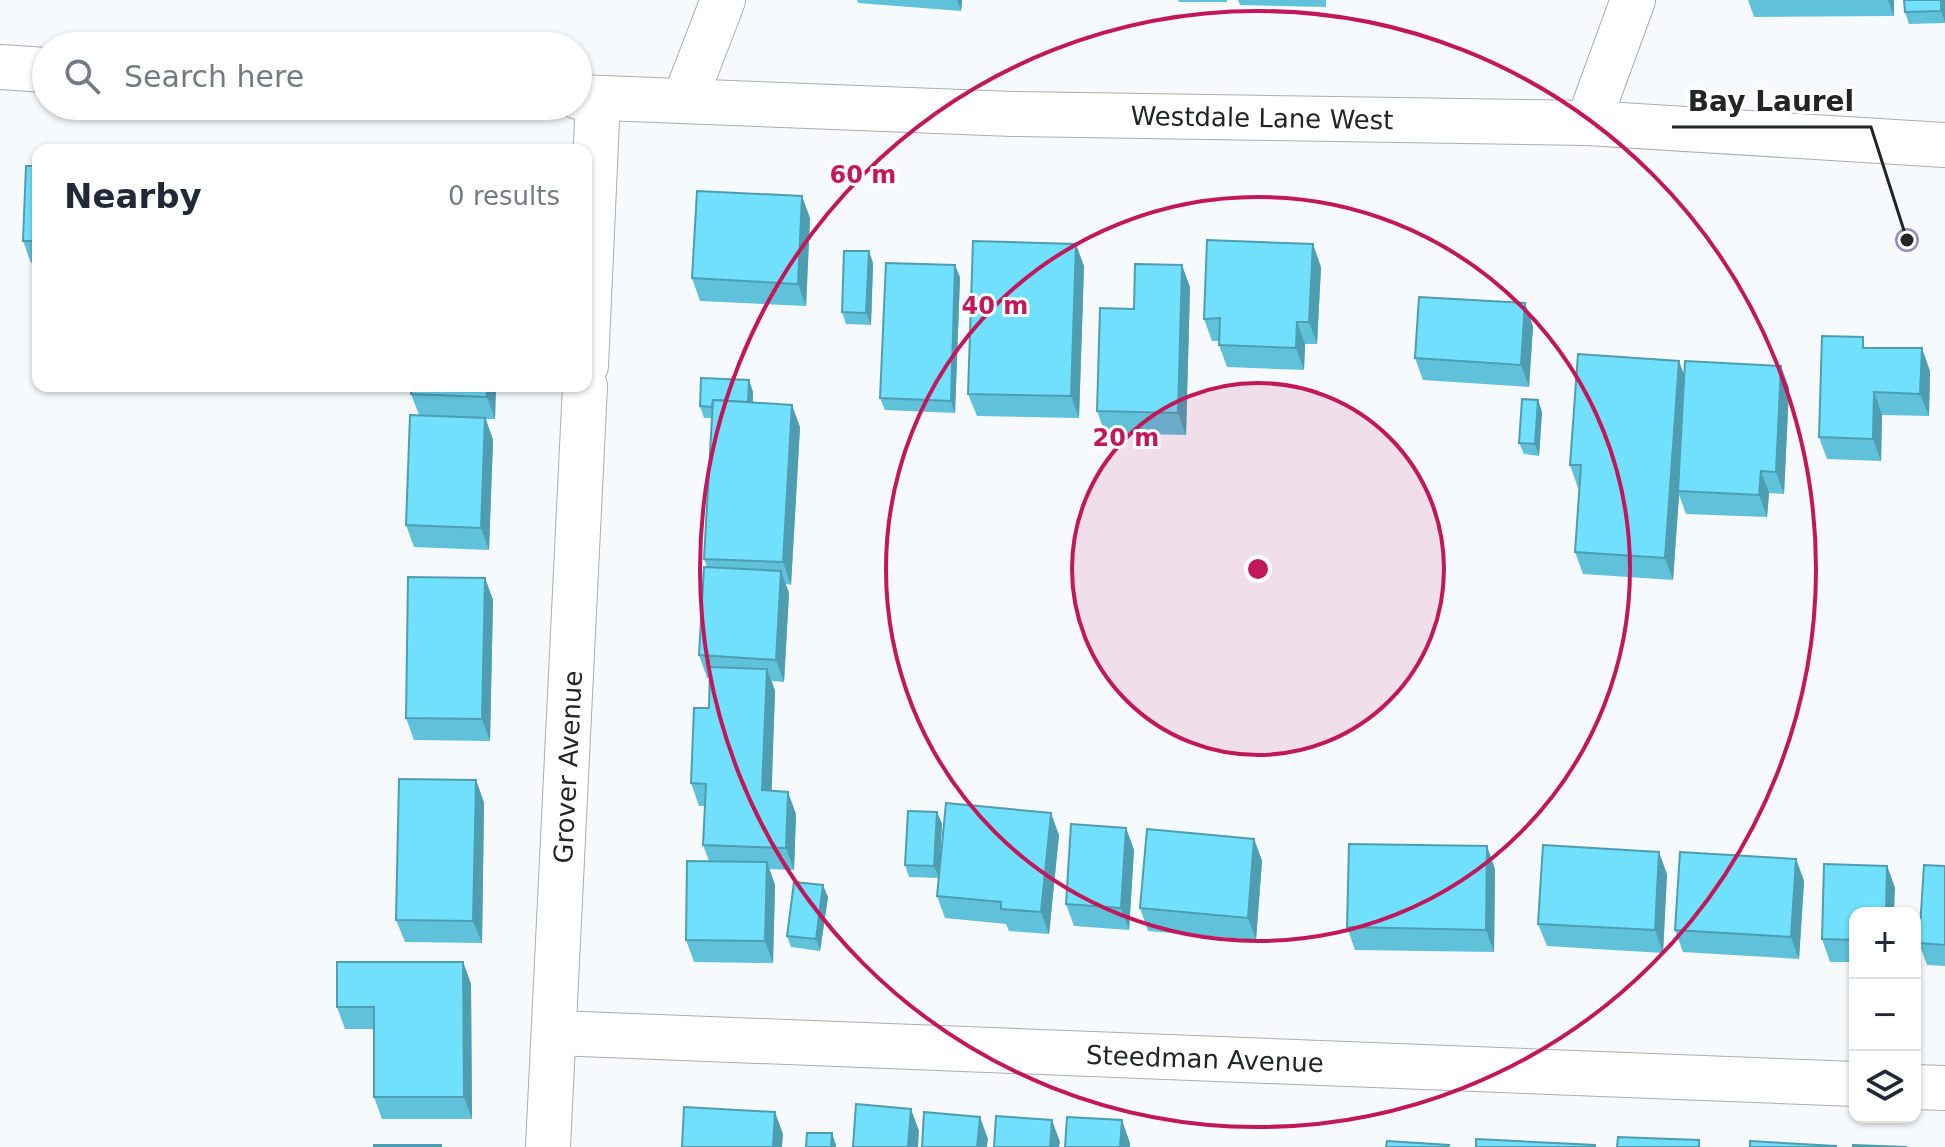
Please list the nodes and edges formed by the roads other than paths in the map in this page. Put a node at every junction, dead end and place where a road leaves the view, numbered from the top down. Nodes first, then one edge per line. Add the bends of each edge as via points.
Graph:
1 (723, 0) edge
2 (1633, 0) edge
3 (0, 67) edge
4 (32, 69) edge
5 (592, 98) edge
6 (685, 99) junction
7 (588, 120) edge
8 (1588, 123) junction
9 (588, 144) edge
10 (1945, 145) edge
11 (585, 392) edge
12 (556, 1033) junction
13 (1849, 1084) edge
14 (1921, 1087) edge
15 (1945, 1088) edge
16 (548, 1147) edge

1 - 6 street
2 - 8 street
3 - 4 street
5 - 6 street, Westdale Lane West
6 - 8 street, Westdale Lane West via 1013,114
7 - 9 street
8 - 10 street, Westdale Lane West
11 - 12 street, Grover Avenue
12 - 13 street, Steedman Avenue
12 - 16 street, Grover Avenue
14 - 15 street

